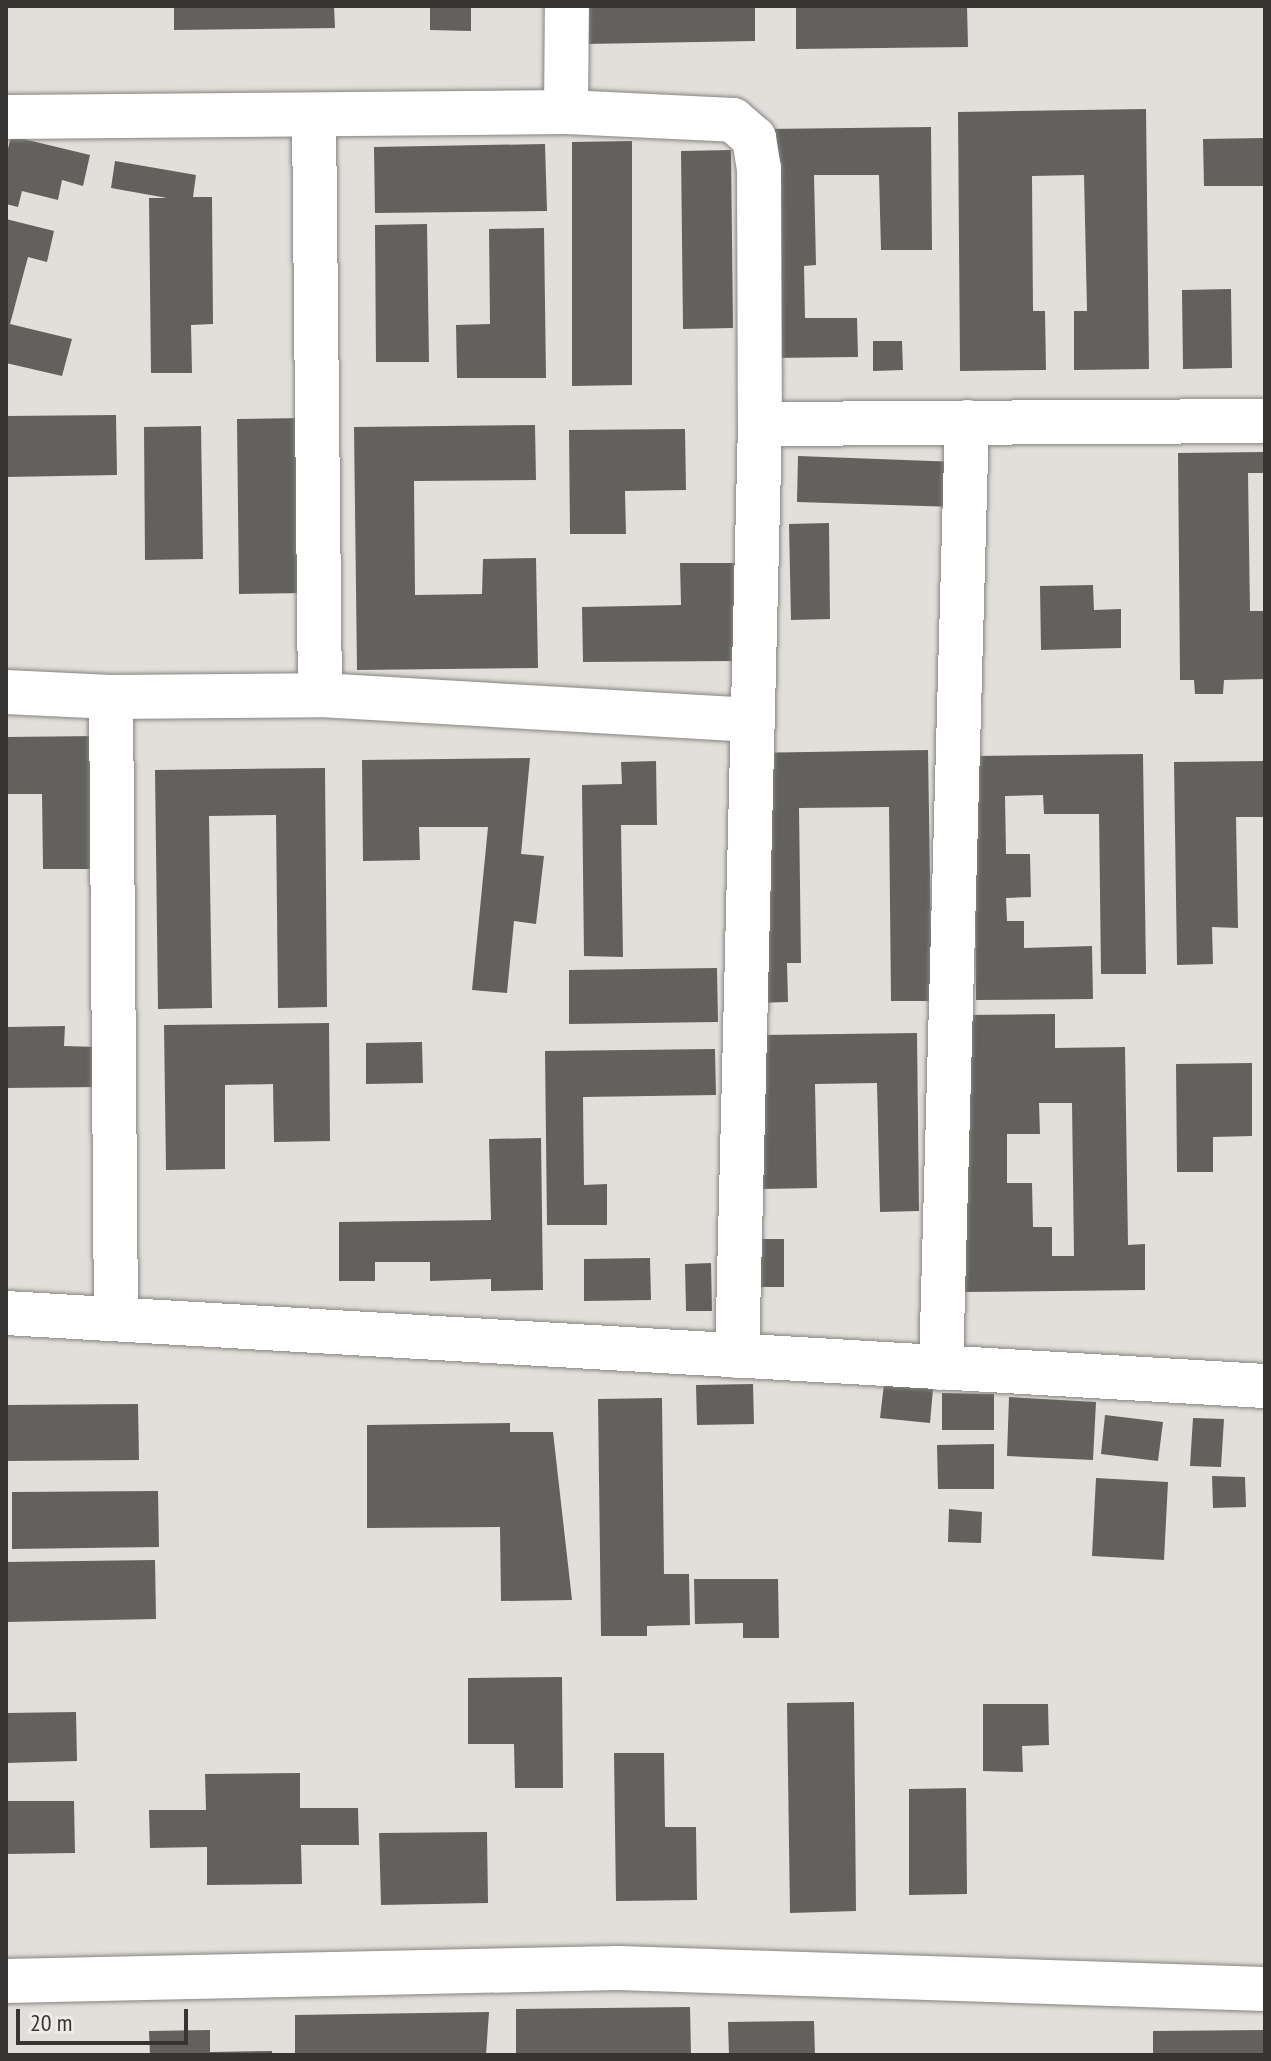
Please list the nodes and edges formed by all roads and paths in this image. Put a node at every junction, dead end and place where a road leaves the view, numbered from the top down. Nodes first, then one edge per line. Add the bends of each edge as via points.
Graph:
1 (567, 6) edge
2 (566, 112) junction
3 (314, 116) junction
4 (6, 117) edge
5 (1265, 421) edge
6 (967, 422) junction
7 (760, 424) junction
8 (6, 692) edge
9 (320, 695) junction
10 (111, 697) junction
11 (752, 720) junction
12 (6, 1313) edge
13 (116, 1318) junction
14 (737, 1356) junction
15 (941, 1368) junction
16 (1265, 1386) edge
17 (6, 1981) edge
18 (1265, 1989) edge

1 - 2 street
2 - 3 street
2 - 7 street via 733,120 754,138 759,168
3 - 4 street
3 - 9 street
5 - 6 street
6 - 7 street
6 - 15 street
7 - 11 street
8 - 10 street
9 - 10 street
9 - 11 street
10 - 13 street
11 - 14 street
12 - 13 street
13 - 14 street
14 - 15 street
15 - 16 street
17 - 18 street via 618,1968

